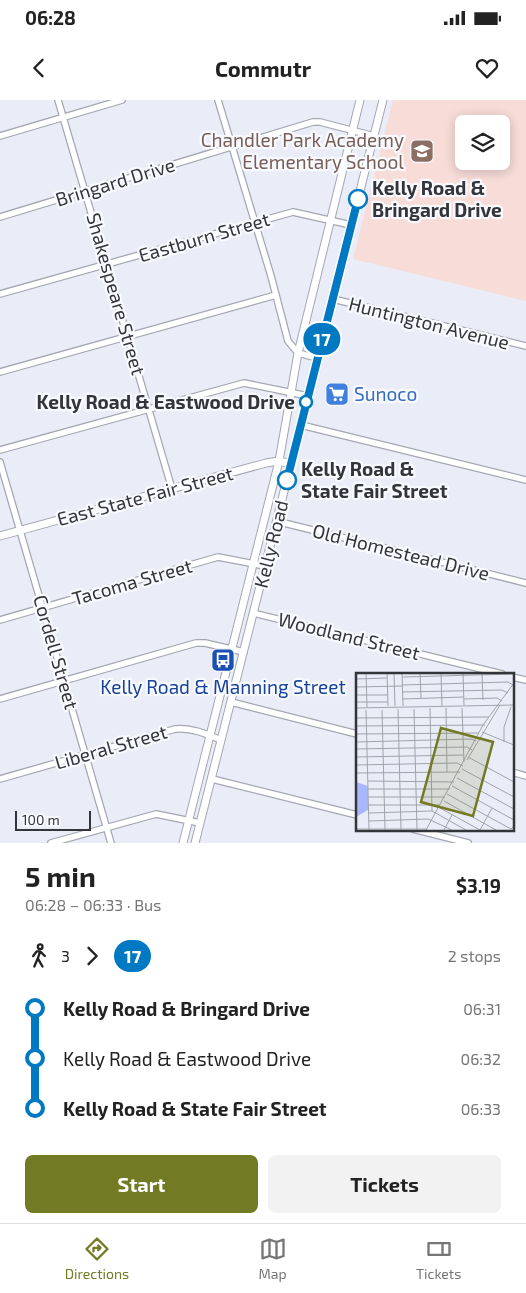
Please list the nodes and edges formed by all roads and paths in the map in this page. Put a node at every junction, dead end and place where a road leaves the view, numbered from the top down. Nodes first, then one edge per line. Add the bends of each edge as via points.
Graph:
1 (58, 100) edge
2 (122, 100) edge
3 (218, 100) edge
4 (360, 100) edge
5 (383, 100) edge
6 (64, 117) junction
7 (352, 130) junction
8 (0, 136) edge
9 (374, 136) junction
10 (232, 146) junction
11 (85, 191) junction
12 (0, 217) edge
13 (330, 220) junction
14 (255, 223) junction
15 (352, 225) junction
16 (107, 264) junction
17 (0, 294) edge
18 (276, 295) junction
19 (333, 299) junction
20 (128, 337) junction
21 (526, 346) edge
22 (298, 353) junction
23 (317, 358) junction
24 (0, 372) edge
25 (291, 392) junction
26 (308, 396) junction
27 (150, 409) junction
28 (301, 425) junction
29 (0, 450) edge
30 (279, 461) junction
31 (0, 462) edge
32 (291, 464) junction
33 (526, 480) edge
34 (172, 489) junction
35 (276, 521) junction
36 (21, 531) junction
37 (0, 536) edge
38 (254, 564) junction
39 (265, 566) junction
40 (526, 583) edge
41 (44, 608) junction
42 (253, 612) junction
43 (0, 620) edge
44 (232, 649) junction
45 (244, 652) junction
46 (498, 673) edge
47 (65, 680) junction
48 (0, 699) edge
49 (231, 702) junction
50 (356, 734) edge
51 (211, 735) junction
52 (221, 740) junction
53 (86, 754) junction
54 (0, 778) edge
55 (212, 779) junction
56 (356, 815) edge
57 (189, 820) junction
58 (200, 823) junction
59 (106, 827) junction
60 (421, 831) edge
61 (51, 843) edge
62 (112, 843) edge
63 (184, 843) edge
64 (195, 843) edge
65 (468, 843) edge

1 - 6 street, Shakespeare Street
2 - 6 street
3 - 10 street
4 - 7 street, Kelly Road
5 - 9 street, Kelly Road
6 - 8 street
6 - 11 street, Shakespeare Street
7 - 9 street, Bringard Drive
7 - 10 street, Bringard Drive via 313,122
7 - 13 street, Kelly Road
9 - 15 street, Kelly Road
10 - 11 street, Bringard Drive
10 - 14 street
11 - 12 street, Bringard Drive
11 - 16 street, Shakespeare Street
13 - 14 street, Eastburn Street via 296,212
13 - 15 street, Eastburn Street
13 - 22 street, Kelly Road
14 - 16 street, Eastburn Street
14 - 18 street
15 - 19 street, Kelly Road
16 - 17 street, Eastburn Street
16 - 20 street, Shakespeare Street
18 - 20 street
18 - 22 street via 288,342
19 - 21 street, Huntington Avenue
19 - 23 street, Kelly Road
20 - 24 street
20 - 27 street, Shakespeare Street
22 - 23 street
22 - 25 street, Kelly Road
23 - 26 street, Kelly Road
25 - 26 street
25 - 27 street via 244,383
25 - 30 street, Kelly Road
26 - 28 street, Kelly Road
27 - 29 street
27 - 34 street, Shakespeare Street
28 - 32 street, Kelly Road
28 - 33 street
30 - 32 street, East State Fair Street
30 - 34 street, East State Fair Street
30 - 38 street, Kelly Road
31 - 36 street, Cordell Street
32 - 35 street, Kelly Road
34 - 36 street, East State Fair Street
35 - 39 street, Kelly Road
35 - 40 street, Old Homestead Drive
36 - 37 street, East State Fair Street
36 - 41 street, Cordell Street
38 - 39 street, Tacoma Street
38 - 41 street, Tacoma Street via 215,558
38 - 44 street, Kelly Road
39 - 42 street, Kelly Road
41 - 43 street, Tacoma Street
41 - 47 street, Cordell Street
42 - 45 street, Kelly Road
42 - 46 street, Woodland Street
44 - 45 street
44 - 47 street via 196,643
44 - 51 street, Kelly Road
45 - 49 street, Kelly Road
47 - 48 street
47 - 53 street, Cordell Street
49 - 50 street
49 - 52 street, Kelly Road
51 - 52 street, Liberal Street
51 - 53 street, Liberal Street via 175,729
51 - 57 street, Kelly Road
52 - 55 street, Kelly Road
53 - 54 street, Liberal Street
53 - 59 street, Cordell Street
55 - 56 street
55 - 58 street, Kelly Road
57 - 58 street
57 - 59 street via 156,814
57 - 63 street, Kelly Road
58 - 64 street, Kelly Road
59 - 61 street
59 - 62 street, Cordell Street
60 - 65 street

